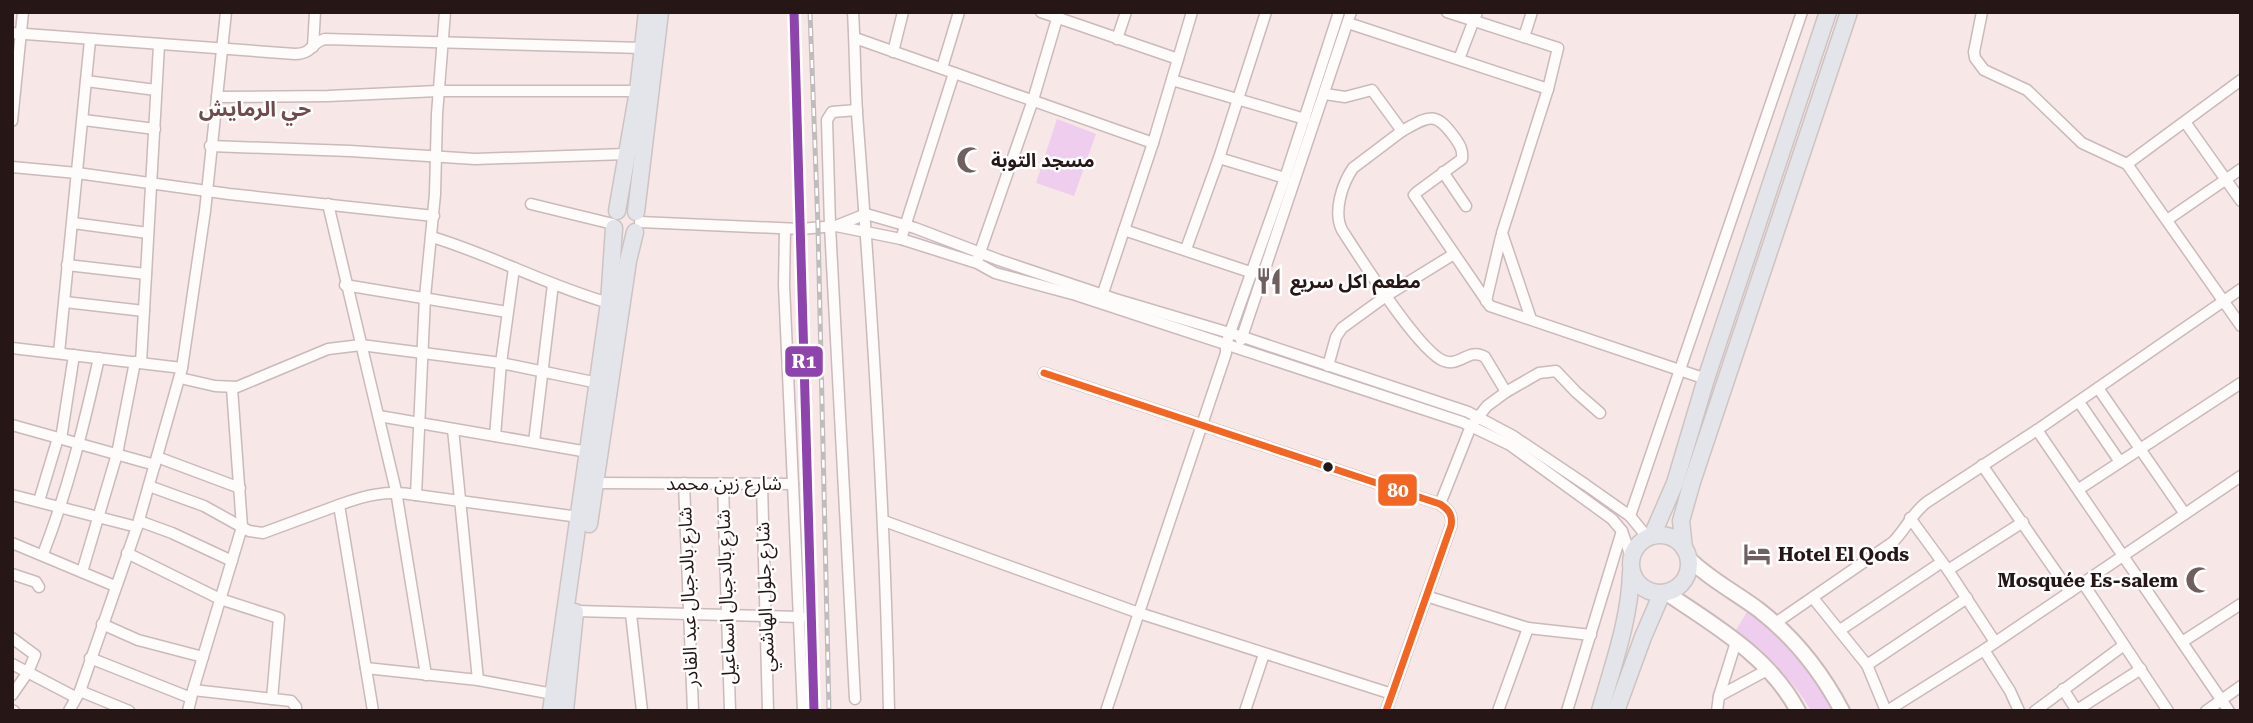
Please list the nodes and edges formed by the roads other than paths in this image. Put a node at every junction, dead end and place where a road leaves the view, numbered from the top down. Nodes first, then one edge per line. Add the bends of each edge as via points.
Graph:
1 (23, 12) edge
2 (226, 12) edge
3 (315, 12) edge
4 (445, 12) edge
5 (647, 12) edge
6 (660, 12) edge
7 (853, 12) edge
8 (903, 12) edge
9 (959, 12) edge
10 (1041, 12) edge
11 (1126, 12) edge
12 (1192, 12) edge
13 (1266, 12) edge
14 (1339, 12) edge
15 (1447, 12) edge
16 (1532, 12) edge
17 (1802, 12) edge
18 (1828, 12) edge
19 (1849, 12) edge
20 (1982, 12) edge
21 (1058, 15) edge
22 (1475, 17) edge
23 (1349, 18) edge
24 (17, 33) edge
25 (1524, 37) junction
26 (855, 38) junction
27 (1116, 39) junction
28 (90, 40) junction
29 (443, 43) junction
30 (159, 44) junction
31 (313, 47) junction
32 (642, 48) junction
33 (221, 50) junction
34 (893, 51) junction
35 (1458, 59) junction
36 (1178, 60) junction
37 (942, 68) junction
38 (954, 73) junction
39 (1172, 80) junction
40 (2241, 80) edge
41 (86, 81) junction
42 (1548, 89) junction
43 (156, 90) junction
44 (438, 91) junction
45 (638, 91) junction
46 (1325, 94) junction
47 (217, 97) junction
48 (1239, 98) junction
49 (1034, 100) junction
50 (857, 110) junction
51 (1305, 119) junction
52 (84, 120) junction
53 (12, 121) edge
54 (2185, 122) junction
55 (155, 129) junction
56 (1402, 131) junction
57 (1153, 143) junction
58 (210, 146) junction
59 (626, 154) junction
60 (437, 157) junction
61 (1219, 158) junction
62 (2127, 164) junction
63 (12, 167) edge
64 (2241, 169) edge
65 (1443, 172) junction
66 (77, 173) junction
67 (1285, 178) junction
68 (2226, 179) junction
69 (151, 184) junction
70 (206, 191) junction
71 (2241, 201) edge
72 (327, 204) junction
73 (531, 204) dead end
74 (1466, 206) dead end
75 (866, 214) junction
76 (434, 216) junction
77 (2167, 219) junction
78 (615, 221) junction
79 (637, 222) junction
80 (73, 223) junction
81 (833, 226) junction
82 (907, 226) junction
83 (785, 229) junction
84 (1124, 230) junction
85 (148, 233) junction
86 (865, 233) junction
87 (1502, 233) junction
88 (432, 237) junction
89 (901, 239) junction
90 (1186, 249) junction
91 (979, 252) junction
92 (1454, 254) junction
93 (976, 263) junction
94 (68, 265) junction
95 (514, 268) junction
96 (1252, 273) junction
97 (146, 274) junction
98 (553, 284) junction
99 (345, 285) junction
100 (2241, 289) edge
101 (1386, 296) junction
102 (425, 297) junction
103 (1101, 299) junction
104 (1486, 301) junction
105 (2224, 301) junction
106 (65, 302) junction
107 (609, 303) junction
108 (144, 311) junction
109 (507, 312) junction
110 (1531, 319) junction
111 (2241, 326) edge
112 (1242, 337) junction
113 (361, 345) junction
114 (1230, 345) junction
115 (12, 348) edge
116 (59, 353) junction
117 (423, 354) junction
118 (74, 355) junction
119 (99, 358) junction
120 (138, 362) junction
121 (501, 363) junction
122 (1328, 366) junction
123 (1681, 369) junction
124 (542, 371) junction
125 (181, 373) junction
126 (1044, 373) dead end
127 (1706, 379) junction
128 (598, 383) junction
129 (2241, 383) edge
130 (232, 388) junction
131 (2098, 388) junction
132 (1506, 393) junction
133 (2079, 402) junction
134 (1600, 413) dead end
135 (379, 416) junction
136 (1478, 416) junction
137 (420, 422) junction
138 (1204, 424) junction
139 (12, 425) edge
140 (1471, 426) junction
141 (453, 429) junction
142 (2037, 430) junction
143 (495, 436) junction
144 (60, 438) junction
145 (534, 442) junction
146 (79, 443) junction
147 (2141, 448) junction
148 (588, 452) junction
149 (117, 454) junction
150 (156, 461) junction
151 (2120, 462) junction
152 (1982, 465) junction
153 (2241, 476) edge
154 (595, 483) junction
155 (684, 483) junction
156 (723, 484) junction
157 (762, 484) junction
158 (793, 484) junction
159 (149, 486) junction
160 (240, 488) junction
161 (2079, 489) junction
162 (396, 491) junction
163 (12, 495) edge
164 (416, 495) junction
165 (39, 501) junction
166 (461, 502) junction
167 (1440, 504) junction
168 (339, 505) junction
169 (61, 507) junction
170 (2185, 514) junction
171 (1630, 516) junction
172 (98, 517) junction
173 (579, 517) junction
174 (1910, 518) junction
175 (884, 522) junction
176 (2023, 522) junction
177 (138, 524) junction
178 (242, 527) junction
179 (1622, 531) junction
180 (1650, 537) junction
181 (12, 543) edge
182 (127, 553) junction
183 (1686, 553) junction
184 (43, 554) junction
185 (2124, 555) junction
186 (232, 561) junction
187 (1631, 562) junction
188 (1945, 566) junction
189 (82, 572) junction
190 (12, 574) edge
191 (2083, 583) junction
192 (115, 586) junction
193 (39, 587) dead end
194 (2070, 592) junction
195 (1664, 593) junction
196 (1426, 596) junction
197 (1813, 598) junction
198 (1967, 598) junction
199 (220, 599) junction
200 (2241, 604) edge
201 (576, 611) junction
202 (688, 612) junction
203 (726, 613) junction
204 (1139, 613) junction
205 (631, 614) junction
206 (765, 617) junction
207 (801, 617) junction
208 (102, 624) junction
209 (1774, 624) junction
210 (1528, 628) junction
211 (1840, 631) junction
212 (1591, 635) junction
213 (12, 638) edge
214 (1736, 642) junction
215 (1995, 642) junction
216 (2182, 642) junction
217 (2124, 645) junction
218 (1984, 650) junction
219 (1264, 653) junction
220 (203, 657) junction
221 (90, 658) junction
222 (12, 664) edge
223 (1867, 665) junction
224 (366, 668) junction
225 (1769, 669) junction
226 (2140, 669) junction
227 (28, 672) junction
228 (426, 675) junction
229 (478, 680) junction
230 (2241, 686) edge
231 (2063, 689) junction
232 (77, 694) junction
233 (192, 694) junction
234 (1392, 694) junction
235 (12, 695) edge
236 (1719, 696) junction
237 (272, 699) junction
238 (855, 699) dead end
239 (2222, 699) junction
240 (552, 702) edge
241 (2077, 710) edge
242 (69, 711) edge
243 (129, 711) edge
244 (188, 711) edge
245 (296, 711) edge
246 (373, 711) edge
247 (565, 711) edge
248 (642, 711) edge
249 (693, 711) edge
250 (730, 711) edge
251 (768, 711) edge
252 (803, 711) edge
253 (889, 711) edge
254 (1107, 711) edge
255 (1245, 711) edge
256 (1386, 711) edge
257 (1498, 711) edge
258 (1567, 711) edge
259 (1600, 711) edge
260 (1616, 711) edge
261 (1717, 711) edge
262 (1798, 711) edge
263 (1842, 711) edge
264 (1887, 711) edge
265 (2018, 711) edge
266 (2035, 711) edge
267 (2168, 711) edge
268 (2206, 711) edge
269 (2229, 711) edge

1 - 24 street
2 - 33 street
3 - 31 street
4 - 29 street
5 - 32 main road
6 - 79 main road
7 - 26 street
8 - 34 street
9 - 37 street
10 - 21 street
11 - 27 street
12 - 36 street
13 - 48 street
14 - 51 street
15 - 22 street
16 - 25 street
17 - 123 street
18 - 127 main road
19 - 183 main road via 1692,482 1681,521
20 - 62 street via 1974,52 1984,70 2021,86 2082,143
21 - 27 street
21 - 49 street
22 - 25 street
22 - 35 street
23 - 35 street
23 - 46 street
24 - 28 street
24 - 53 street
25 - 42 street via 1558,48
26 - 34 street
26 - 50 street
27 - 36 street
28 - 30 street
28 - 41 street
29 - 31 street via 325,39
29 - 32 street
29 - 44 street
30 - 33 street
30 - 43 street
31 - 33 street via 302,54
32 - 45 main road
33 - 47 street
34 - 37 street
35 - 42 street
36 - 39 street
37 - 38 street
38 - 49 street
38 - 82 street
39 - 48 street
39 - 57 street
40 - 54 street
41 - 43 street
41 - 52 street
42 - 87 street
43 - 55 street
44 - 45 street
44 - 47 street
44 - 60 street
45 - 59 main road
46 - 56 street via 1345,97 1372,90
46 - 112 street
47 - 58 street
48 - 51 street
48 - 61 street
49 - 57 street
49 - 91 street
50 - 75 street
50 - 81 street via 832,112 827,121
51 - 67 street
52 - 55 street
52 - 66 street
54 - 62 street
54 - 68 street
55 - 69 street
56 - 65 street via 1423,119 1445,124 1463,154
56 - 101 street via 1353,168 1337,218
57 - 84 street
58 - 60 street
58 - 70 street
59 - 60 street
59 - 78 main road
60 - 76 street
61 - 67 street
61 - 90 street
62 - 77 street
63 - 66 street
64 - 68 street
65 - 74 street
65 - 92 street via 1415,195
66 - 69 street
66 - 80 street
67 - 96 street
68 - 71 street
68 - 77 street
69 - 70 street
69 - 85 street
70 - 72 street
70 - 125 street
72 - 76 street
72 - 99 street
73 - 78 street
75 - 81 street
75 - 82 street
75 - 86 street
76 - 88 street
77 - 105 street
78 - 79 main road via 626,235
78 - 79 main road via 629,208
78 - 107 main road
79 - 83 street
79 - 154 main road
80 - 85 street
80 - 94 street
81 - 83 street
81 - 86 street
81 - 238 street
82 - 89 street
82 - 91 street
83 - 158 street
84 - 90 street
84 - 103 street
85 - 97 street
86 - 89 street
86 - 175 street
87 - 104 street
87 - 110 street
88 - 95 street
88 - 102 street
89 - 93 street
90 - 96 street
91 - 93 street
91 - 103 street
92 - 101 street
92 - 104 street
93 - 103 street via 995,273
94 - 97 street
94 - 106 street
95 - 98 street
95 - 109 street
96 - 114 street
97 - 108 street
98 - 107 street
98 - 124 street
99 - 102 street
99 - 113 street
100 - 105 street
101 - 122 street via 1342,328
101 - 132 street via 1430,351 1450,362 1472,353 1485,357
102 - 109 street
102 - 117 street
103 - 114 street
104 - 110 street
105 - 111 street
105 - 131 street
106 - 108 street
106 - 116 street
107 - 128 main road
108 - 120 street
109 - 121 street
110 - 123 street
112 - 114 street
112 - 122 street
113 - 117 street
113 - 130 street via 328,349
113 - 135 street
114 - 138 street
114 - 140 street
115 - 116 street
116 - 118 street
117 - 121 street
117 - 137 street
118 - 119 street
118 - 144 street
119 - 120 street
119 - 146 street
120 - 125 street
120 - 149 street
121 - 124 street
121 - 143 street
122 - 136 street
123 - 127 street
123 - 171 street
124 - 128 street
124 - 145 street
125 - 130 street
125 - 150 street
126 - 138 street
127 - 180 main road via 1675,483
128 - 148 main road
129 - 147 street
130 - 160 street
131 - 133 street
131 - 147 street
132 - 134 street via 1552,370
132 - 136 street
133 - 142 street
133 - 151 street
135 - 137 street
135 - 162 street
136 - 140 street
136 - 171 street
137 - 141 street
137 - 164 street
138 - 167 street
138 - 204 street
139 - 144 street
140 - 167 street
140 - 179 street via 1510,445
141 - 143 street
141 - 166 street
142 - 152 street
142 - 161 street
143 - 145 street
144 - 146 street
144 - 165 street
145 - 148 street
146 - 149 street
146 - 169 street
147 - 151 street
147 - 170 street
148 - 173 main road
149 - 150 street
149 - 172 street
150 - 159 street
150 - 160 street
151 - 161 street
152 - 174 street
152 - 176 street
153 - 170 street
154 - 155 street, شارع زين محمد
154 - 201 main road
155 - 156 street, شارع زين محمد
155 - 202 street, شارع بالدجبال عبد القادر
156 - 157 street, شارع زين محمد
156 - 203 street, شارع بالدجبال اسماعيل
157 - 158 street, شارع زين محمد
157 - 206 street, شارع جلول الهاشمي
158 - 207 street, شارع زين محمد
159 - 177 street
159 - 178 street via 204,506
160 - 178 street
161 - 185 street
162 - 164 street
162 - 168 street via 369,494
162 - 228 street
163 - 165 street
164 - 166 street
165 - 169 street
166 - 173 street
166 - 229 street
167 - 196 street via 1452,520
168 - 178 street via 262,533
168 - 224 street
169 - 172 street
169 - 184 street
170 - 185 street
171 - 180 street
172 - 177 street
172 - 189 street
173 - 240 main road
174 - 188 street
174 - 197 street via 1893,542
175 - 204 street
175 - 253 street
176 - 188 street
176 - 194 street
177 - 182 street
177 - 186 street via 172,533
178 - 186 street
179 - 187 street
179 - 212 street
180 - 183 main road via 1669,536
180 - 187 main road via 1635,549
181 - 184 street
182 - 192 street
182 - 199 street
183 - 195 main road via 1689,568 1685,578
183 - 209 street via 1700,570
184 - 189 street
185 - 191 street
185 - 216 street
186 - 199 street
187 - 195 main road via 1637,583
187 - 259 main road via 1626,615
188 - 198 street
188 - 211 street
189 - 192 street
190 - 193 street
191 - 194 street
191 - 217 street
192 - 208 street
194 - 215 street
195 - 214 street
195 - 260 main road
196 - 210 street
196 - 234 street
197 - 209 street
197 - 211 street
198 - 215 street
198 - 223 street
199 - 220 street
199 - 237 street via 279,618
200 - 216 street
201 - 205 street
201 - 247 main road
202 - 203 street
202 - 205 street
202 - 249 street, شارع بالدجبال عبد القادر
203 - 206 street
203 - 250 street, شارع بالدجبال اسماعيل
204 - 219 street
204 - 254 street
205 - 248 street
206 - 207 street
206 - 251 street, شارع جلول الهاشمي
207 - 252 street, شارع زين محمد
208 - 220 street via 138,640
208 - 221 street
209 - 263 street via 1819,671
210 - 212 street
210 - 257 street
211 - 223 street
212 - 258 street
213 - 227 street via 34,653
214 - 225 street
214 - 236 street
215 - 218 street
216 - 239 street
217 - 226 street
217 - 231 street
218 - 264 street
218 - 265 street
219 - 234 street
219 - 255 street
220 - 233 street
221 - 232 street
221 - 233 street
222 - 227 street
223 - 264 street
224 - 228 street
224 - 246 street
225 - 236 street
225 - 262 street
226 - 241 street
226 - 267 street
227 - 232 street
227 - 235 street
228 - 229 street
229 - 240 street
230 - 239 street
231 - 241 street
231 - 266 street
232 - 242 street
232 - 243 street
233 - 237 street
233 - 244 street
234 - 256 street
236 - 261 street
237 - 245 street via 291,701
239 - 268 street
239 - 269 street

